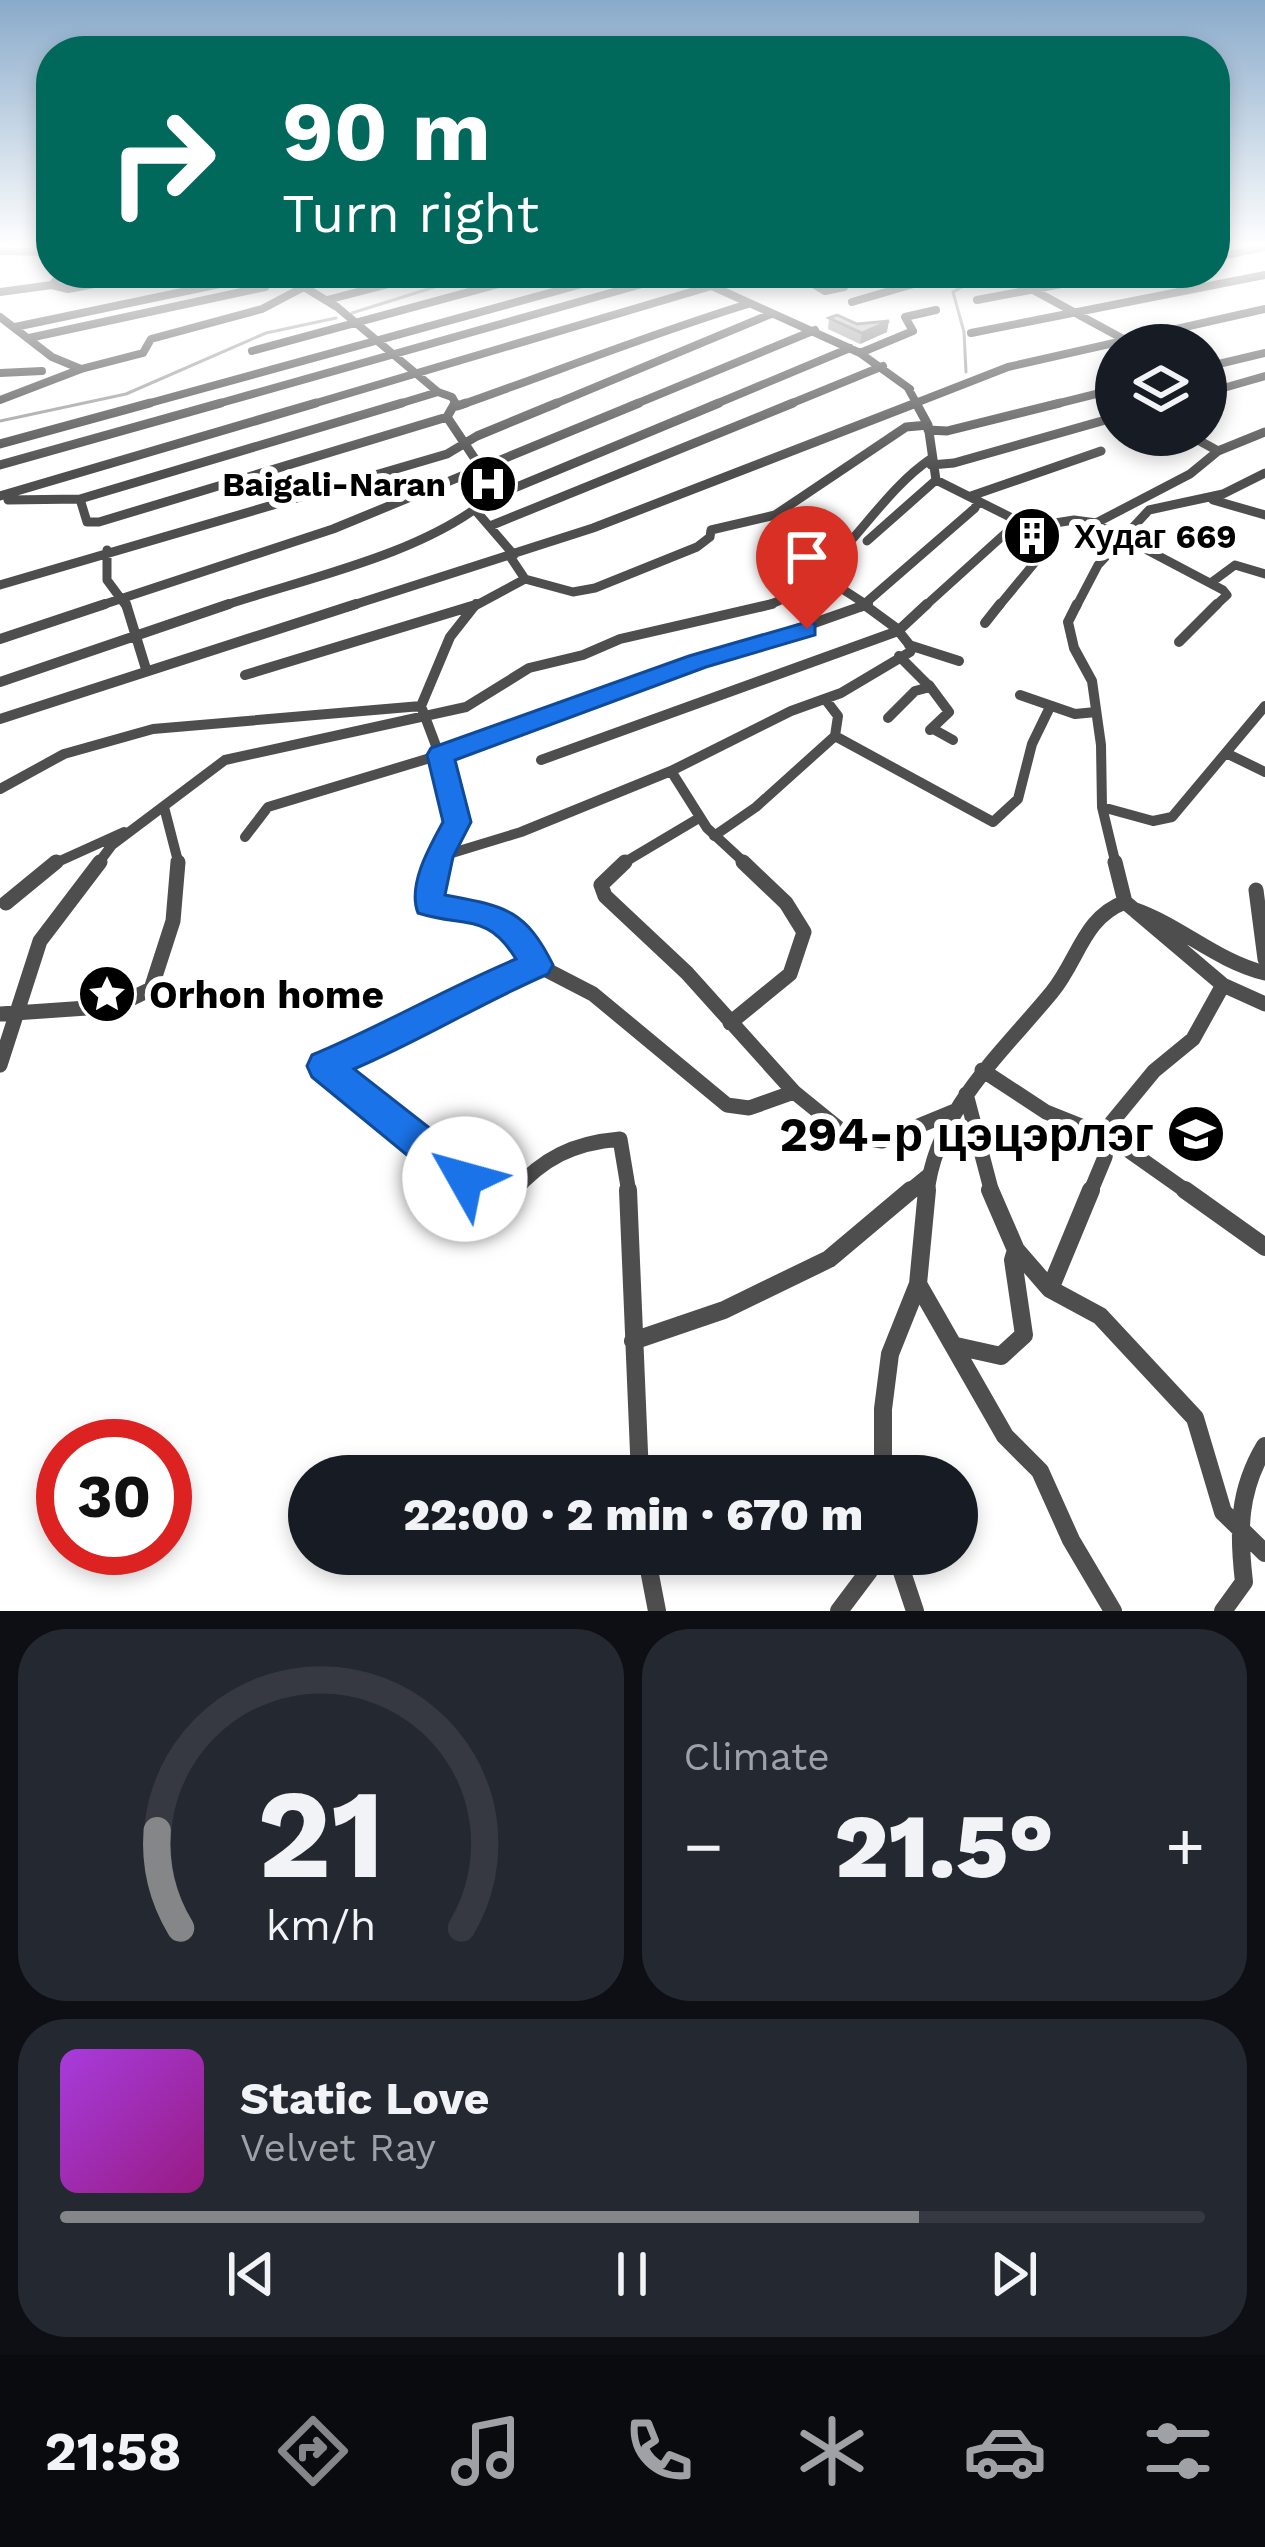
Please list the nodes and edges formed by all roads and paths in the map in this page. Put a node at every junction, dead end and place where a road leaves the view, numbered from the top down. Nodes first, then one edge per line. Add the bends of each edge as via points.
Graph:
1 (7, 321) edge
2 (44, 321) edge
3 (107, 321) edge
4 (217, 321) edge
5 (349, 321) edge
6 (362, 321) edge
7 (442, 321) edge
8 (516, 321) edge
9 (591, 321) edge
10 (692, 321) edge
11 (754, 321) edge
12 (791, 321) edge
13 (906, 321) edge
14 (1037, 321) edge
15 (352, 324) junction
16 (16, 327) junction
17 (815, 330) junction
18 (971, 333) dead end
19 (29, 338) junction
20 (372, 340) junction
21 (1095, 347) edge
22 (253, 351) dead end
23 (855, 351) junction
24 (1265, 353) edge
25 (395, 356) junction
26 (1227, 362) edge
27 (883, 366) junction
28 (81, 369) junction
29 (42, 371) dead end
30 (0, 373) edge
31 (419, 373) junction
32 (1265, 376) edge
33 (1227, 387) edge
34 (908, 388) junction
35 (438, 392) junction
36 (933, 394) junction
37 (1095, 394) edge
38 (0, 400) edge
39 (915, 401) junction
40 (457, 406) junction
41 (448, 417) junction
42 (1095, 423) edge
43 (928, 428) junction
44 (1265, 432) edge
45 (0, 444) edge
46 (461, 444) junction
47 (1227, 447) edge
48 (1095, 454) edge
49 (1211, 456) edge
50 (932, 461) junction
51 (0, 465) edge
52 (481, 467) junction
53 (1265, 473) edge
54 (936, 480) junction
55 (16, 495) junction
56 (974, 498) junction
57 (1148, 498) junction
58 (0, 499) edge
59 (80, 499) junction
60 (1203, 499) junction
61 (476, 511) junction
62 (1265, 515) edge
63 (1067, 522) junction
64 (1096, 524) junction
65 (1016, 525) junction
66 (490, 526) junction
67 (1123, 538) junction
68 (867, 541) dead end
69 (1046, 549) junction
70 (107, 550) junction
71 (514, 554) junction
72 (819, 574) junction
73 (1265, 574) edge
74 (525, 579) junction
75 (1212, 582) junction
76 (0, 585) edge
77 (125, 601) junction
78 (474, 606) junction
79 (867, 606) junction
80 (985, 623) dead end
81 (898, 631) junction
82 (0, 639) edge
83 (134, 639) junction
84 (1179, 642) dead end
85 (909, 645) junction
86 (899, 656) junction
87 (959, 661) dead end
88 (146, 670) junction
89 (245, 675) dead end
90 (0, 682) edge
91 (928, 686) junction
92 (1020, 695) dead end
93 (826, 699) junction
94 (1265, 706) edge
95 (1050, 707) junction
96 (423, 712) junction
97 (1096, 712) junction
98 (888, 718) dead end
99 (0, 719) edge
100 (835, 736) junction
101 (953, 740) dead end
102 (1228, 754) junction
103 (440, 755) junction
104 (541, 760) dead end
105 (671, 771) junction
106 (1265, 772) edge
107 (0, 788) edge
108 (1102, 807) junction
109 (164, 808) junction
110 (699, 818) junction
111 (137, 829) junction
112 (715, 836) junction
113 (245, 837) dead end
114 (439, 857) junction
115 (1256, 890) dead end
116 (6, 903) dead end
117 (1128, 906) junction
118 (1265, 959) edge
119 (537, 965) junction
120 (1265, 973) edge
121 (1223, 985) junction
122 (1265, 1004) edge
123 (8, 1014) edge
124 (730, 1023) junction
125 (0, 1065) edge
126 (982, 1070) junction
127 (794, 1092) junction
128 (961, 1102) junction
129 (1111, 1138) junction
130 (928, 1175) junction
131 (1265, 1247) edge
132 (1016, 1250) junction
133 (918, 1284) junction
134 (1050, 1288) junction
135 (633, 1341) junction
136 (956, 1346) junction
137 (1265, 1446) edge
138 (639, 1455) edge
139 (884, 1455) edge
140 (1238, 1532) junction
141 (1265, 1553) edge
142 (650, 1575) edge
143 (866, 1575) edge
144 (903, 1575) edge
145 (657, 1611) edge
146 (839, 1611) edge
147 (915, 1611) edge
148 (1113, 1611) edge
149 (1222, 1611) edge

1 - 16 street
2 - 16 street
3 - 19 street
4 - 28 street
5 - 15 street
6 - 15 street
7 - 20 street
8 - 25 street
9 - 31 street
10 - 40 street
11 - 46 street
12 - 17 street
13 - 23 street via 913,332
14 - 18 street
15 - 20 street
15 - 22 street
16 - 19 street
17 - 23 street
17 - 52 street
19 - 28 street
20 - 25 street
20 - 45 street
21 - 36 street
23 - 27 street
23 - 61 street
24 - 26 street
25 - 31 street
25 - 51 street
27 - 34 street
27 - 66 street
28 - 38 street
29 - 30 street
31 - 35 street
31 - 55 street
32 - 33 street
34 - 36 street
34 - 39 street
35 - 40 street
35 - 59 street
36 - 39 street
37 - 43 street via 947,431
39 - 43 street
39 - 71 street
40 - 41 street
41 - 46 street
41 - 59 street via 100,522 86,522
42 - 50 street via 954,464
43 - 50 street
43 - 74 street via 906,427 775,515 724,524 697,547 595,588 573,592
44 - 47 street
46 - 52 street
46 - 70 street
48 - 56 street
49 - 57 street
50 - 54 street
50 - 72 street via 905,476
52 - 77 street
53 - 60 street
54 - 56 street
54 - 68 street
55 - 58 street
55 - 59 street
56 - 65 street
56 - 79 street via 975,508
57 - 60 street
57 - 64 street
60 - 62 street
60 - 67 street via 1149,510
61 - 66 street
61 - 83 street via 398,547
63 - 64 street
63 - 65 street
63 - 69 street
64 - 67 street
65 - 69 street
65 - 81 street
66 - 71 street
67 - 75 street
67 - 97 street via 1098,565 1069,622
69 - 80 street
70 - 76 street
70 - 77 street via 107,580
71 - 74 street
71 - 88 street
72 - 79 street
72 - 96 street via 766,608 620,639 529,668 493,694
73 - 75 street via 1235,565
74 - 78 street
75 - 84 street via 1227,595
77 - 82 street
77 - 83 street
78 - 89 street
78 - 96 street via 443,647
79 - 81 street
79 - 103 street
81 - 85 street
81 - 104 street
83 - 88 street
83 - 90 street
85 - 86 street
85 - 87 street
86 - 91 street
86 - 93 street
88 - 99 street
91 - 98 street
91 - 101 street via 949,712 932,730
92 - 95 street
93 - 100 street via 838,716
93 - 105 street
94 - 102 street
95 - 97 street
95 - 100 street via 1030,747 1023,794 993,822
96 - 103 street
96 - 107 street via 153,729 64,754
96 - 109 street via 225,760
97 - 108 street
100 - 112 street
102 - 106 street
102 - 108 street via 1172,817 1153,821
103 - 113 street via 268,807
103 - 114 street via 457,822
105 - 110 street
105 - 114 street
108 - 117 street
109 - 111 street
109 - 123 street via 177,832 182,888 152,989 116,1006
110 - 112 street
110 - 124 street via 614,868 602,885
111 - 116 street via 93,841 33,874
111 - 123 street via 112,845 40,941
112 - 124 street via 781,893 804,932 790,974
114 - 119 street via 429,904 498,917
115 - 118 street
117 - 120 street
117 - 121 street
117 - 126 street via 1101,911 1054,988
119 - 127 street via 593,994 727,1105 749,1108
119 - 135 street via 323,1066 500,1207 525,1177 575,1141 620,1139 633,1218
121 - 122 street
121 - 129 street via 1192,1039 1112,1122
123 - 125 street
124 - 127 street
126 - 128 street
126 - 129 street via 1046,1112
127 - 128 street via 867,1141 896,1136
128 - 130 street
128 - 132 street
129 - 131 street
129 - 134 street
130 - 133 street
130 - 135 street via 829,1259 724,1310
132 - 134 street
132 - 136 street via 1024,1335 1001,1356
133 - 136 street
133 - 139 street via 890,1354
134 - 140 street via 1100,1316 1195,1418 1223,1512
135 - 138 street
136 - 148 street via 1005,1436 1040,1471
137 - 140 street via 1246,1477
140 - 141 street
140 - 149 street via 1244,1582
142 - 145 street
143 - 146 street
144 - 147 street

